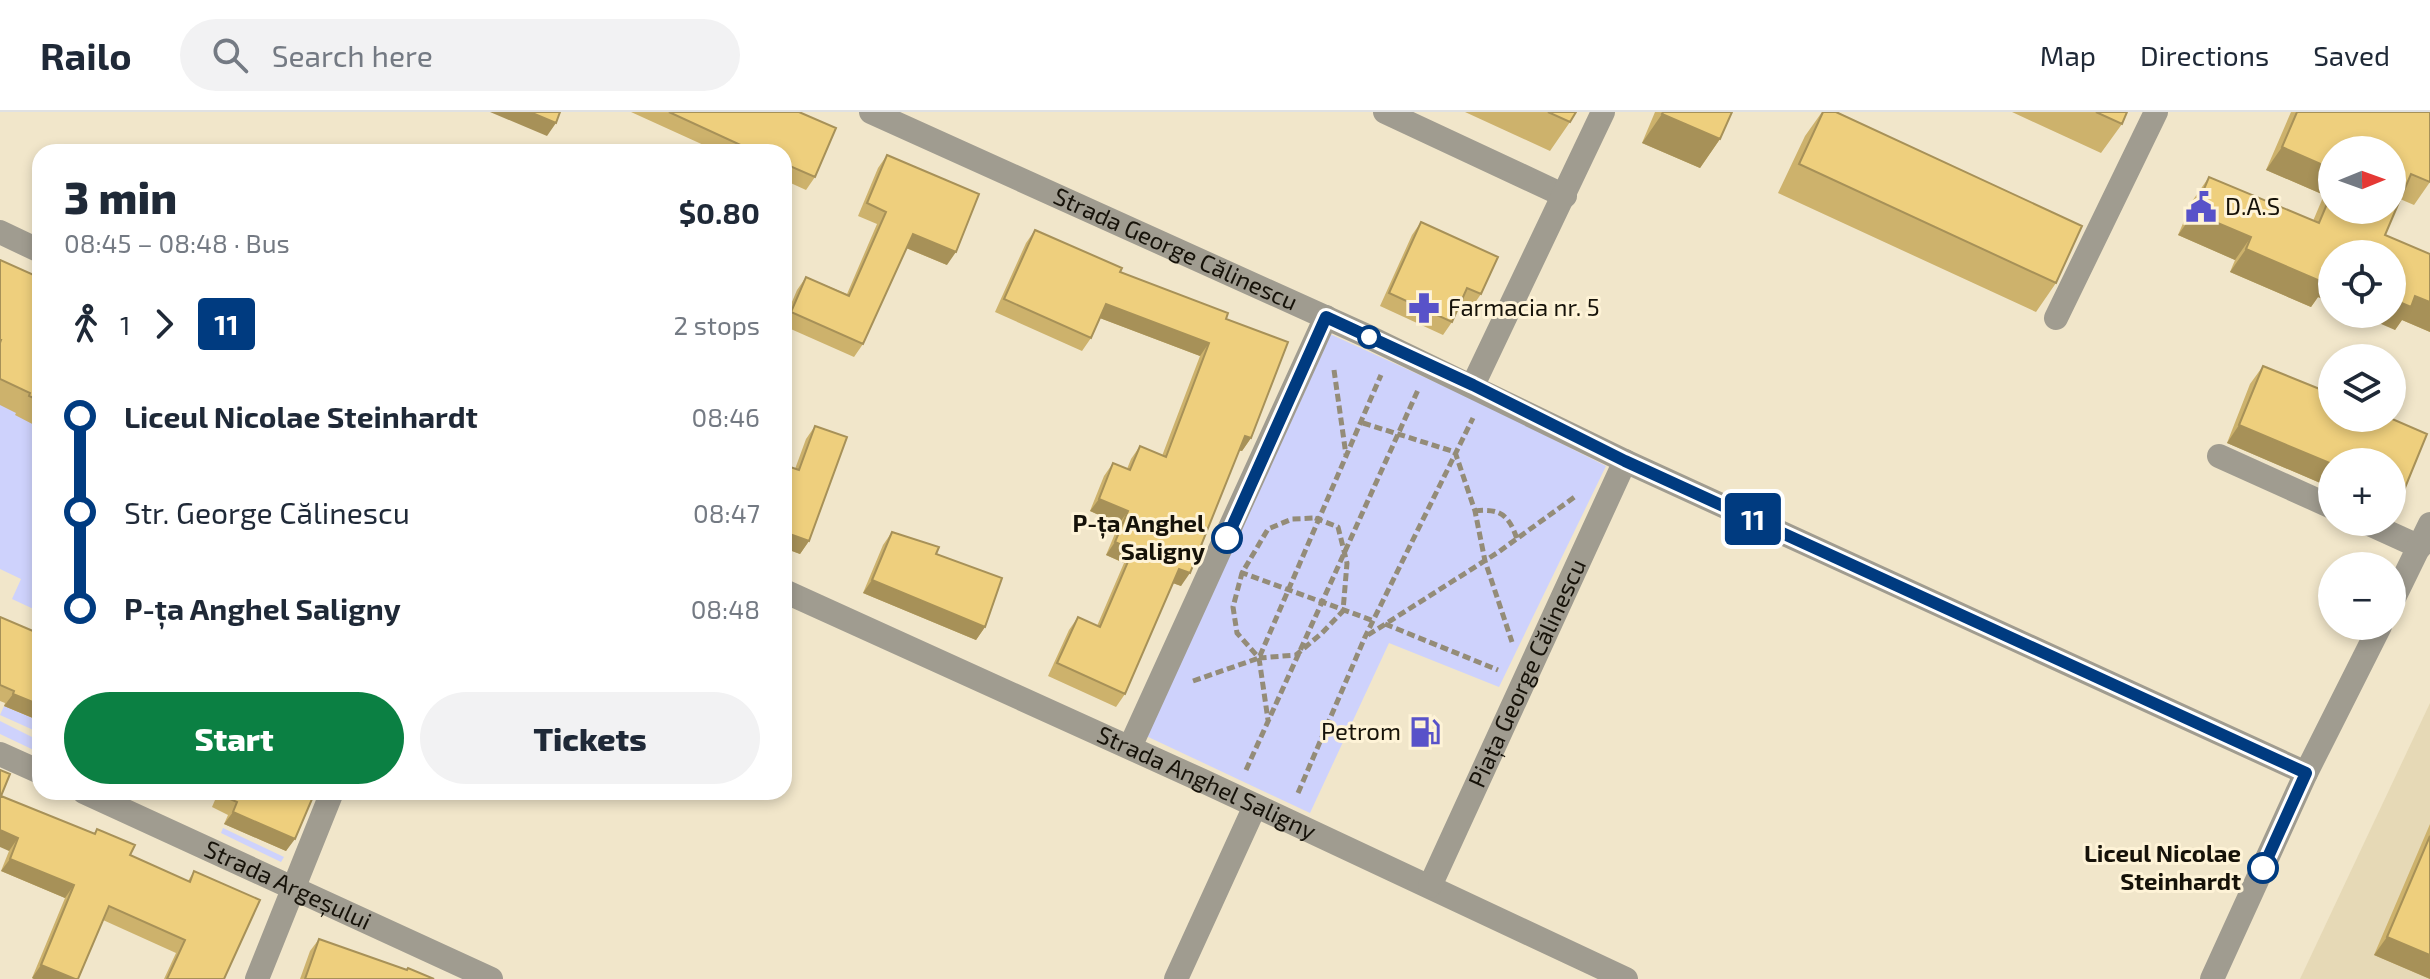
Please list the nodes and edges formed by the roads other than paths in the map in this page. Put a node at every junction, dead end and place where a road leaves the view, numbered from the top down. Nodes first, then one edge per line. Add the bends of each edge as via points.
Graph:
1 (871, 112) edge
2 (1385, 112) edge
3 (1603, 112) edge
4 (2156, 112) edge
5 (1565, 196) junction
6 (0, 232) edge
7 (32, 247) edge
8 (1326, 317) junction
9 (2056, 318) edge
10 (1473, 385) junction
11 (2219, 456) dead end
12 (1625, 461) junction
13 (2318, 501) edge
14 (2430, 524) edge
15 (2396, 536) edge
16 (2420, 547) junction
17 (2406, 574) edge
18 (792, 595) edge
19 (2373, 640) edge
20 (1130, 747) junction
21 (0, 754) edge
22 (32, 768) edge
23 (2306, 773) junction
24 (102, 800) edge
25 (329, 800) edge
26 (1255, 806) junction
27 (1430, 886) junction
28 (294, 887) junction
29 (2214, 978) edge
30 (257, 979) edge
31 (491, 979) edge
32 (1176, 979) edge
33 (1626, 979) edge

1 - 8 street, Strada George Călinescu
2 - 5 street
3 - 5 street
4 - 9 street
5 - 10 street
6 - 7 street
8 - 10 street, Strada George Călinescu
8 - 20 street
10 - 12 street, Strada George Călinescu
11 - 13 street
12 - 23 street, Strada George Călinescu
12 - 27 street, Piața George Călinescu
14 - 16 street
15 - 16 street
16 - 17 street
18 - 20 street, Strada Anghel Saligny
19 - 23 street
20 - 26 street, Strada Anghel Saligny
21 - 22 street
23 - 29 street
24 - 28 street, Strada Argeșului
25 - 28 street
26 - 27 street, Strada Anghel Saligny
26 - 32 street
27 - 33 street, Strada Anghel Saligny
28 - 30 street
28 - 31 street, Strada Argeșului

